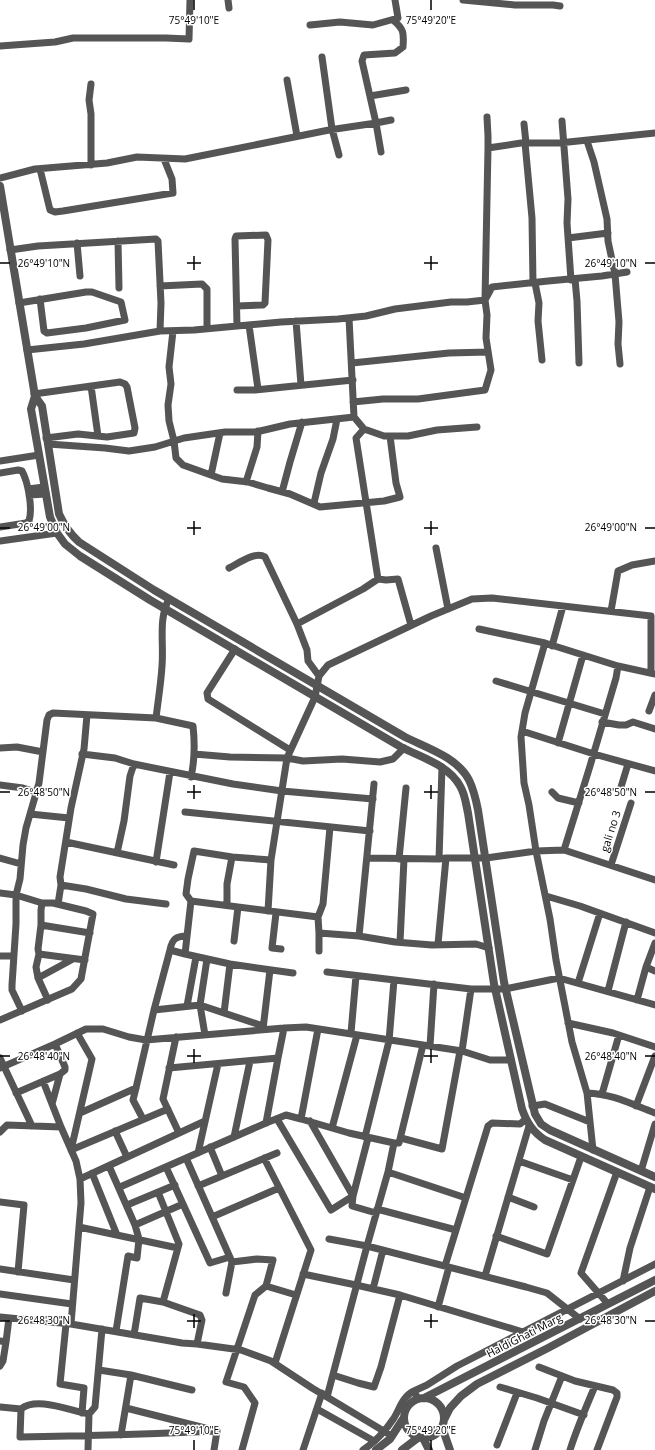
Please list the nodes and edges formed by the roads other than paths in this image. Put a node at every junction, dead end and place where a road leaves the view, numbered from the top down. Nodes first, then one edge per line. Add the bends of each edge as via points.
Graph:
1 (190, 0) edge
2 (395, 0) edge
3 (463, 0) edge
4 (560, 6) dead end
5 (393, 20) junction
6 (310, 24) dead end
7 (0, 46) edge
8 (322, 57) dead end
9 (286, 80) dead end
10 (91, 84) dead end
11 (406, 90) dead end
12 (370, 96) junction
13 (487, 117) dead end
14 (391, 120) dead end
15 (562, 121) dead end
16 (376, 123) junction
17 (524, 124) dead end
18 (332, 129) junction
19 (655, 133) edge
20 (297, 136) junction
21 (587, 141) junction
22 (564, 142) junction
23 (525, 143) junction
24 (488, 148) junction
25 (381, 152) dead end
26 (339, 155) dead end
27 (164, 159) junction
28 (91, 164) junction
29 (40, 169) junction
30 (0, 178) edge
31 (0, 186) edge
32 (4, 232) edge
33 (608, 233) junction
34 (568, 238) junction
35 (118, 241) junction
36 (76, 243) junction
37 (10, 250) junction
38 (628, 272) dead end
39 (615, 274) junction
40 (80, 276) dead end
41 (573, 280) junction
42 (534, 283) junction
43 (160, 286) junction
44 (119, 288) dead end
45 (40, 299) junction
46 (484, 300) junction
47 (19, 303) junction
48 (237, 306) junction
49 (349, 318) junction
50 (296, 322) junction
51 (249, 325) junction
52 (238, 326) junction
53 (207, 328) junction
54 (160, 331) junction
55 (173, 331) junction
56 (27, 350) junction
57 (488, 352) junction
58 (542, 360) dead end
59 (352, 363) junction
60 (579, 363) dead end
61 (620, 364) dead end
62 (353, 380) junction
63 (301, 385) junction
64 (91, 386) junction
65 (258, 389) junction
66 (237, 390) dead end
67 (34, 395) junction
68 (353, 402) junction
69 (354, 417) junction
70 (337, 419) junction
71 (302, 422) junction
72 (364, 428) junction
73 (477, 428) dead end
74 (258, 431) junction
75 (220, 432) junction
76 (98, 436) junction
77 (390, 436) junction
78 (47, 441) junction
79 (174, 441) junction
80 (39, 455) junction
81 (0, 461) edge
82 (0, 473) edge
83 (211, 475) junction
84 (246, 482) junction
85 (45, 490) junction
86 (28, 492) junction
87 (282, 492) junction
88 (314, 503) junction
89 (366, 503) junction
90 (0, 527) edge
91 (57, 533) junction
92 (0, 541) edge
93 (436, 548) dead end
94 (655, 561) edge
95 (229, 568) dead end
96 (378, 579) junction
97 (169, 599) junction
98 (563, 606) junction
99 (164, 608) junction
100 (448, 609) junction
101 (611, 611) junction
102 (653, 615) edge
103 (297, 624) junction
104 (411, 625) junction
105 (479, 630) dead end
106 (549, 645) junction
107 (235, 649) junction
108 (583, 655) junction
109 (618, 666) junction
110 (653, 674) edge
111 (319, 676) junction
112 (496, 681) dead end
113 (318, 686) junction
114 (532, 692) junction
115 (655, 695) edge
116 (315, 697) junction
117 (569, 704) junction
118 (652, 708) edge
119 (87, 715) junction
120 (156, 718) junction
121 (603, 718) junction
122 (655, 729) edge
123 (522, 731) junction
124 (558, 743) junction
125 (0, 748) edge
126 (404, 748) junction
127 (290, 750) junction
128 (43, 752) junction
129 (82, 754) junction
130 (194, 754) junction
131 (594, 754) junction
132 (287, 758) junction
133 (134, 764) junction
134 (628, 764) junction
135 (442, 767) junction
136 (655, 771) edge
137 (170, 772) junction
138 (191, 777) junction
139 (374, 784) dead end
140 (0, 785) edge
141 (621, 787) dead end
142 (406, 788) dead end
143 (282, 791) junction
144 (36, 792) junction
145 (552, 792) dead end
146 (373, 799) junction
147 (579, 803) junction
148 (631, 803) dead end
149 (185, 812) dead end
150 (30, 814) junction
151 (69, 818) junction
152 (277, 822) junction
153 (330, 827) junction
154 (370, 831) junction
155 (66, 842) junction
156 (564, 850) junction
157 (536, 851) junction
158 (117, 853) junction
159 (232, 857) junction
160 (0, 858) edge
161 (367, 858) junction
162 (476, 858) junction
163 (486, 858) junction
164 (402, 859) junction
165 (442, 859) junction
166 (271, 860) junction
167 (156, 862) junction
168 (21, 864) junction
169 (174, 865) dead end
170 (611, 865) junction
171 (654, 877) edge
172 (61, 885) junction
173 (0, 893) edge
174 (16, 895) junction
175 (546, 896) junction
176 (191, 901) junction
177 (42, 904) junction
178 (58, 904) junction
179 (166, 904) dead end
180 (227, 905) junction
181 (238, 907) junction
182 (268, 911) junction
183 (276, 913) junction
184 (600, 913) junction
185 (318, 917) junction
186 (626, 922) junction
187 (41, 925) junction
188 (655, 932) edge
189 (90, 933) junction
190 (320, 933) junction
191 (187, 936) junction
192 (359, 936) junction
193 (234, 941) dead end
194 (400, 942) junction
195 (655, 943) edge
196 (438, 944) junction
197 (489, 948) junction
198 (281, 949) dead end
199 (170, 950) junction
200 (319, 951) dead end
201 (39, 954) junction
202 (185, 954) junction
203 (0, 956) edge
204 (13, 956) junction
205 (196, 957) junction
206 (73, 959) junction
207 (207, 959) junction
208 (85, 960) junction
209 (230, 964) junction
210 (646, 967) junction
211 (270, 970) junction
212 (655, 971) edge
213 (328, 972) dead end
214 (293, 973) dead end
215 (356, 976) junction
216 (38, 978) junction
217 (559, 978) junction
218 (394, 980) junction
219 (578, 983) junction
220 (434, 984) junction
221 (505, 988) junction
222 (471, 989) junction
223 (495, 989) junction
224 (608, 991) junction
225 (48, 1000) junction
226 (637, 1000) junction
227 (200, 1005) junction
228 (655, 1005) edge
229 (187, 1006) junction
230 (22, 1010) junction
231 (154, 1010) junction
232 (224, 1013) junction
233 (0, 1020) edge
234 (568, 1023) junction
235 (263, 1028) junction
236 (284, 1028) junction
237 (318, 1029) junction
238 (77, 1033) junction
239 (354, 1034) junction
240 (205, 1035) junction
241 (619, 1035) junction
242 (176, 1037) junction
243 (146, 1040) junction
244 (389, 1041) junction
245 (55, 1044) junction
246 (427, 1046) junction
247 (655, 1047) edge
248 (461, 1051) junction
249 (655, 1056) edge
250 (0, 1058) edge
251 (278, 1058) junction
252 (511, 1060) junction
253 (250, 1061) junction
254 (218, 1064) junction
255 (2, 1067) edge
256 (169, 1068) junction
257 (60, 1074) junction
258 (43, 1081) junction
259 (136, 1088) junction
260 (16, 1093) junction
261 (587, 1093) junction
262 (602, 1094) junction
263 (52, 1104) junction
264 (532, 1106) junction
265 (636, 1106) junction
266 (168, 1109) junction
267 (80, 1113) junction
268 (655, 1113) edge
269 (301, 1118) junction
270 (143, 1119) junction
271 (277, 1119) junction
272 (205, 1121) junction
273 (310, 1121) junction
274 (528, 1122) junction
275 (590, 1122) junction
276 (266, 1123) junction
277 (655, 1124) edge
278 (32, 1126) junction
279 (61, 1127) junction
280 (332, 1128) junction
281 (116, 1131) junction
282 (0, 1132) edge
283 (179, 1133) junction
284 (234, 1137) junction
285 (367, 1137) junction
286 (401, 1138) junction
287 (394, 1143) junction
288 (210, 1147) junction
289 (71, 1150) junction
290 (593, 1150) junction
291 (198, 1153) junction
292 (277, 1153) dead end
293 (127, 1157) junction
294 (581, 1157) junction
295 (186, 1158) junction
296 (264, 1158) junction
297 (519, 1161) junction
298 (109, 1166) junction
299 (166, 1167) junction
300 (641, 1171) junction
301 (388, 1172) junction
302 (617, 1172) junction
303 (92, 1173) junction
304 (222, 1176) junction
305 (655, 1177) edge
306 (80, 1179) junction
307 (573, 1180) junction
308 (175, 1185) junction
309 (198, 1186) junction
310 (120, 1187) junction
311 (279, 1188) junction
312 (652, 1188) edge
313 (158, 1192) junction
314 (354, 1196) junction
315 (508, 1197) junction
316 (466, 1198) junction
317 (0, 1202) edge
318 (183, 1204) junction
319 (127, 1205) junction
320 (534, 1207) dead end
321 (166, 1211) junction
322 (377, 1211) junction
323 (212, 1217) junction
324 (135, 1225) junction
325 (79, 1227) junction
326 (456, 1230) junction
327 (117, 1235) junction
328 (496, 1236) junction
329 (138, 1239) junction
330 (329, 1239) dead end
331 (366, 1246) junction
332 (178, 1248) junction
333 (383, 1250) junction
334 (231, 1260) junction
335 (655, 1264) edge
336 (447, 1266) junction
337 (0, 1270) edge
338 (18, 1272) junction
339 (303, 1274) junction
340 (484, 1276) junction
341 (74, 1280) junction
342 (655, 1280) edge
343 (623, 1281) junction
344 (356, 1285) junction
345 (266, 1286) junction
346 (373, 1289) junction
347 (655, 1291) edge
348 (226, 1293) dead end
349 (598, 1293) junction
350 (0, 1294) edge
351 (296, 1295) junction
352 (400, 1295) junction
353 (163, 1302) junction
354 (72, 1304) junction
355 (608, 1304) junction
356 (438, 1307) junction
357 (569, 1309) junction
358 (0, 1317) edge
359 (9, 1318) junction
360 (580, 1318) junction
361 (68, 1324) junction
362 (102, 1329) junction
363 (116, 1331) junction
364 (523, 1332) junction
365 (134, 1335) junction
366 (3, 1342) edge
367 (197, 1344) junction
368 (237, 1350) junction
369 (275, 1363) junction
370 (0, 1366) edge
371 (539, 1367) dead end
372 (99, 1370) junction
373 (131, 1375) junction
374 (332, 1375) junction
375 (562, 1376) junction
376 (595, 1386) junction
377 (500, 1387) dead end
378 (192, 1390) dead end
379 (517, 1393) junction
380 (324, 1395) junction
381 (419, 1396) junction
382 (551, 1403) junction
383 (0, 1407) edge
384 (126, 1408) junction
385 (20, 1409) junction
386 (317, 1409) junction
387 (86, 1413) junction
388 (584, 1415) junction
389 (404, 1419) junction
390 (443, 1424) junction
391 (217, 1431) junction
392 (383, 1431) junction
393 (121, 1435) junction
394 (89, 1436) junction
395 (392, 1436) junction
396 (421, 1438) junction
397 (374, 1442) junction
398 (497, 1445) dead end
399 (88, 1450) edge
400 (214, 1450) edge
401 (242, 1450) edge
402 (303, 1450) edge
403 (363, 1450) edge
404 (376, 1450) edge
405 (402, 1450) edge
406 (429, 1450) edge
407 (450, 1450) edge
408 (535, 1450) edge
409 (570, 1450) edge
410 (598, 1450) edge

1 - 7 street via 189,39 73,38 55,42
2 - 5 street via 398,18
3 - 4 street
5 - 6 street via 373,25 340,22
5 - 12 street via 402,28 403,48 395,53 363,56
8 - 18 street
9 - 20 street
10 - 28 street
11 - 12 street
12 - 16 street
13 - 24 street
14 - 16 street
15 - 22 street
16 - 18 street
16 - 25 street
17 - 23 street
18 - 20 street
18 - 26 street
19 - 21 street
20 - 27 street via 185,159
21 - 22 street
21 - 33 street via 598,178
22 - 23 street
22 - 34 street
23 - 24 street
23 - 42 street via 532,218
24 - 46 street
27 - 28 street via 137,157
27 - 29 street via 172,180 173,193 55,212 50,210
28 - 29 street
29 - 30 street
31 - 32 street
32 - 37 street
33 - 34 street
33 - 39 street
34 - 41 street
35 - 36 street
35 - 43 street via 157,240
35 - 44 street
36 - 37 street
36 - 40 street
37 - 47 street
38 - 39 street
39 - 41 street
39 - 61 street
41 - 42 street
41 - 60 street via 577,301
42 - 46 street via 492,288
42 - 58 street via 539,304
43 - 53 street via 206,286
43 - 54 street
45 - 45 street via 92,292 121,302 125,320 47,332 44,331
45 - 47 street
46 - 49 street via 395,308
46 - 57 street
47 - 56 street
48 - 48 street via 236,236 266,235 268,240 265,304
48 - 52 street
49 - 50 street
49 - 59 street
50 - 51 street
50 - 63 street
51 - 52 street
51 - 65 street
52 - 53 street
53 - 55 street
54 - 55 street
54 - 56 street
55 - 79 street via 168,405
56 - 67 street
57 - 59 street via 449,353
57 - 68 street via 491,370 484,390 418,399
59 - 62 street
62 - 63 street
62 - 68 street
63 - 65 street
64 - 67 street
64 - 76 street
64 - 76 street via 120,382 125,384 135,428 134,433
65 - 66 street
67 - 78 street via 42,406
67 - 80 street via 31,409
68 - 69 street
69 - 70 street
69 - 72 street
70 - 71 street
70 - 88 street
71 - 74 street
71 - 87 street
72 - 77 street
72 - 89 street via 356,438
73 - 77 street
74 - 75 street
74 - 84 street via 257,447
75 - 79 street
75 - 83 street
76 - 78 street via 78,434
77 - 89 street via 400,497
78 - 79 street via 129,451
78 - 97 street via 59,514 72,536 85,547
79 - 83 street via 176,458 183,464
80 - 81 street
80 - 85 street
82 - 86 street via 22,471
83 - 84 street
84 - 87 street
85 - 86 street
85 - 91 street via 50,517
86 - 90 street via 29,521
87 - 88 street
88 - 89 street via 320,507
89 - 96 street
91 - 92 street
91 - 99 street via 65,544 80,556
93 - 100 street
94 - 101 street via 632,565 618,571
95 - 103 street via 256,555 265,557
96 - 103 street
96 - 104 street via 398,579
97 - 99 street
97 - 113 street
98 - 100 street via 472,598
98 - 101 street
98 - 106 street
99 - 107 street
99 - 120 street via 162,666
100 - 104 street
101 - 102 street
102 - 110 street
103 - 111 street via 307,650 308,661
104 - 111 street via 328,665
105 - 106 street
106 - 108 street
106 - 114 street
107 - 116 street
107 - 127 street via 207,693 208,699
108 - 109 street
108 - 117 street
109 - 110 street
109 - 121 street
111 - 113 street
112 - 114 street
113 - 116 street
113 - 163 street via 405,737 447,758 461,769 469,780 474,794
114 - 117 street
114 - 123 street
115 - 118 street
116 - 126 street
116 - 127 street
117 - 121 street
117 - 124 street
119 - 120 street
119 - 128 street via 49,715
119 - 129 street
120 - 130 street via 193,726
121 - 122 street via 619,725 633,722
121 - 131 street
123 - 124 street
123 - 157 street via 524,783 530,805
124 - 131 street
125 - 128 street via 17,747
126 - 132 street via 393,759 380,762 342,759 303,761
126 - 135 street
127 - 132 street
128 - 144 street
129 - 133 street via 116,758
129 - 151 street
130 - 132 street
130 - 138 street
131 - 134 street
131 - 147 street
132 - 143 street
133 - 137 street
133 - 158 street
134 - 136 street
134 - 141 street
135 - 162 street via 454,777 465,798
135 - 165 street
137 - 138 street
137 - 167 street
138 - 143 street
139 - 146 street
140 - 144 street
142 - 164 street
143 - 146 street
143 - 152 street
144 - 150 street
145 - 147 street via 558,798
146 - 154 street
147 - 156 street
148 - 170 street, gali no 3
149 - 152 street
150 - 151 street
150 - 168 street via 22,845
151 - 155 street
152 - 153 street
152 - 166 street
153 - 154 street
153 - 185 street via 323,904
154 - 161 street
155 - 158 street
155 - 172 street
156 - 157 street
156 - 170 street
157 - 163 street
157 - 175 street
158 - 167 street
159 - 166 street
159 - 176 street via 194,851 186,894
159 - 180 street via 227,884
160 - 168 street
161 - 164 street
161 - 192 street
162 - 163 street
162 - 165 street
162 - 197 street
163 - 221 street
164 - 165 street
164 - 194 street
165 - 196 street
166 - 182 street
167 - 169 street
168 - 174 street
170 - 171 street
172 - 178 street
172 - 179 street via 126,899
173 - 174 street
174 - 177 street
174 - 204 street
175 - 184 street
175 - 217 street
176 - 180 street
176 - 191 street
177 - 178 street
177 - 187 street
178 - 189 street via 92,913
180 - 181 street
181 - 182 street
181 - 193 street
182 - 183 street
183 - 185 street
183 - 198 street via 272,948
184 - 186 street
184 - 219 street
185 - 190 street
186 - 188 street
186 - 224 street
187 - 189 street
187 - 201 street
189 - 208 street
190 - 192 street
190 - 200 street
191 - 199 street via 173,940
191 - 202 street
192 - 194 street
194 - 196 street
195 - 210 street
196 - 197 street via 476,944
197 - 223 street
199 - 202 street
199 - 231 street
201 - 206 street
201 - 216 street via 36,967
202 - 205 street
203 - 204 street
204 - 230 street via 12,990
205 - 207 street
205 - 229 street
206 - 208 street
206 - 216 street
207 - 209 street
207 - 227 street
208 - 225 street via 82,979 72,989
209 - 211 street
209 - 232 street
210 - 212 street
210 - 226 street
211 - 214 street
211 - 235 street
213 - 215 street
215 - 218 street
215 - 239 street
216 - 225 street
217 - 219 street
217 - 221 street
217 - 234 street
218 - 220 street
218 - 244 street
219 - 224 street
220 - 222 street
220 - 246 street
221 - 223 street
221 - 264 street
222 - 223 street
222 - 248 street
223 - 252 street
224 - 226 street
225 - 230 street
226 - 228 street
227 - 229 street
227 - 232 street
227 - 240 street
229 - 231 street
230 - 233 street
231 - 243 street
232 - 235 street
234 - 241 street
234 - 261 street
235 - 236 street
235 - 240 street
236 - 237 street
236 - 251 street
237 - 239 street
237 - 269 street
238 - 243 street via 86,1029 103,1029
238 - 245 street
238 - 267 street via 92,1059
239 - 244 street
239 - 280 street
240 - 242 street
241 - 247 street
241 - 262 street
242 - 243 street
242 - 256 street
243 - 259 street
244 - 246 street
244 - 285 street
245 - 255 street
245 - 257 street via 65,1067
246 - 248 street
246 - 286 street
248 - 252 street via 490,1060
248 - 286 street via 442,1149
249 - 265 street
250 - 255 street
251 - 253 street
251 - 276 street
252 - 274 street
253 - 254 street
253 - 284 street
254 - 256 street
254 - 272 street
255 - 260 street
256 - 266 street via 162,1099
257 - 258 street
257 - 263 street
258 - 260 street
258 - 263 street
259 - 267 street
259 - 270 street via 133,1100
260 - 278 street
261 - 262 street
261 - 275 street
262 - 265 street
263 - 279 street
264 - 275 street via 545,1104
264 - 290 street via 546,1128
265 - 268 street
266 - 270 street
266 - 283 street
267 - 289 street
269 - 271 street via 286,1115
269 - 273 street
270 - 281 street
271 - 276 street
271 - 314 street via 331,1210
272 - 283 street
272 - 291 street
273 - 280 street
273 - 314 street
274 - 294 street via 534,1132 545,1140
274 - 297 street
274 - 316 street via 488,1126
275 - 290 street
276 - 284 street
277 - 300 street
278 - 279 street
278 - 282 street via 7,1125
279 - 289 street
280 - 285 street
281 - 289 street
281 - 293 street
283 - 293 street
284 - 288 street
285 - 287 street
285 - 314 street
286 - 287 street via 399,1143
287 - 301 street
288 - 291 street
288 - 304 street
289 - 306 street
290 - 300 street
291 - 295 street
292 - 296 street
293 - 298 street
294 - 302 street
294 - 307 street
295 - 299 street
295 - 309 street
296 - 304 street
296 - 311 street
297 - 307 street
297 - 315 street
298 - 303 street
298 - 310 street
299 - 308 street
299 - 310 street
300 - 305 street
301 - 316 street
301 - 322 street
302 - 312 street
302 - 349 street via 581,1273
303 - 306 street
303 - 327 street
304 - 309 street
306 - 325 street
307 - 328 street via 547,1254
308 - 313 street
308 - 318 street
309 - 323 street
310 - 319 street
311 - 323 street
311 - 339 street via 311,1250
312 - 343 street via 630,1248
313 - 319 street
313 - 321 street
314 - 322 street via 352,1206
315 - 320 street
315 - 328 street
316 - 326 street
317 - 338 street via 24,1205
318 - 321 street
318 - 334 street via 210,1263
319 - 324 street
321 - 324 street
321 - 332 street via 178,1240
322 - 326 street
322 - 331 street
323 - 334 street
324 - 329 street
325 - 327 street
325 - 341 street
326 - 336 street
327 - 329 street
328 - 340 street
329 - 332 street
329 - 363 street via 137,1258 128,1256
330 - 331 street
331 - 333 street
331 - 344 street
332 - 353 street
333 - 336 street
333 - 346 street
334 - 345 street via 273,1260
334 - 348 street
335 - 343 street
336 - 340 street
336 - 356 street
337 - 338 street
338 - 341 street
339 - 344 street
339 - 351 street
340 - 357 street via 547,1293
341 - 354 street
342 - 355 street, HaldiGhati Marg
343 - 349 street
344 - 346 street
344 - 374 street
345 - 351 street
345 - 368 street via 255,1295
346 - 352 street
347 - 390 street, HaldiGhati Marg via 477,1384 450,1408
349 - 355 street
349 - 357 street
350 - 354 street
351 - 369 street
352 - 356 street
352 - 374 street via 374,1387
353 - 365 street via 140,1298
353 - 367 street via 200,1315 202,1320
354 - 361 street
355 - 360 street, HaldiGhati Marg
356 - 364 street
357 - 360 street
357 - 364 street
358 - 359 street
359 - 361 street
359 - 366 street
360 - 381 street, HaldiGhati Marg
361 - 362 street
361 - 387 street via 60,1384 84,1388
362 - 363 street
362 - 372 street
363 - 365 street
364 - 381 street via 457,1366 427,1385
365 - 367 street
366 - 370 street via 3,1361
367 - 368 street
368 - 369 street
368 - 401 street via 226,1382 244,1387 255,1403
369 - 380 street
371 - 375 street
372 - 373 street
372 - 387 street via 96,1407
373 - 378 street
373 - 384 street
374 - 380 street
375 - 376 street
375 - 382 street
376 - 388 street
376 - 410 street via 617,1393
377 - 379 street
379 - 382 street
379 - 398 street
380 - 386 street
380 - 392 street
381 - 389 street via 406,1409
381 - 390 street via 437,1402 444,1414
381 - 392 street via 404,1398 395,1417
382 - 388 street
382 - 408 street
383 - 385 street
384 - 391 street
384 - 393 street
385 - 387 street via 26,1405 39,1403
385 - 394 street via 20,1438
386 - 397 street
386 - 402 street
387 - 394 street
388 - 409 street
389 - 395 street
389 - 396 street via 408,1431
390 - 396 street via 434,1435
390 - 407 street
391 - 393 street
391 - 400 street
392 - 395 street
392 - 397 street
393 - 394 street
394 - 399 street
395 - 404 street
396 - 405 street
396 - 406 street
397 - 403 street

